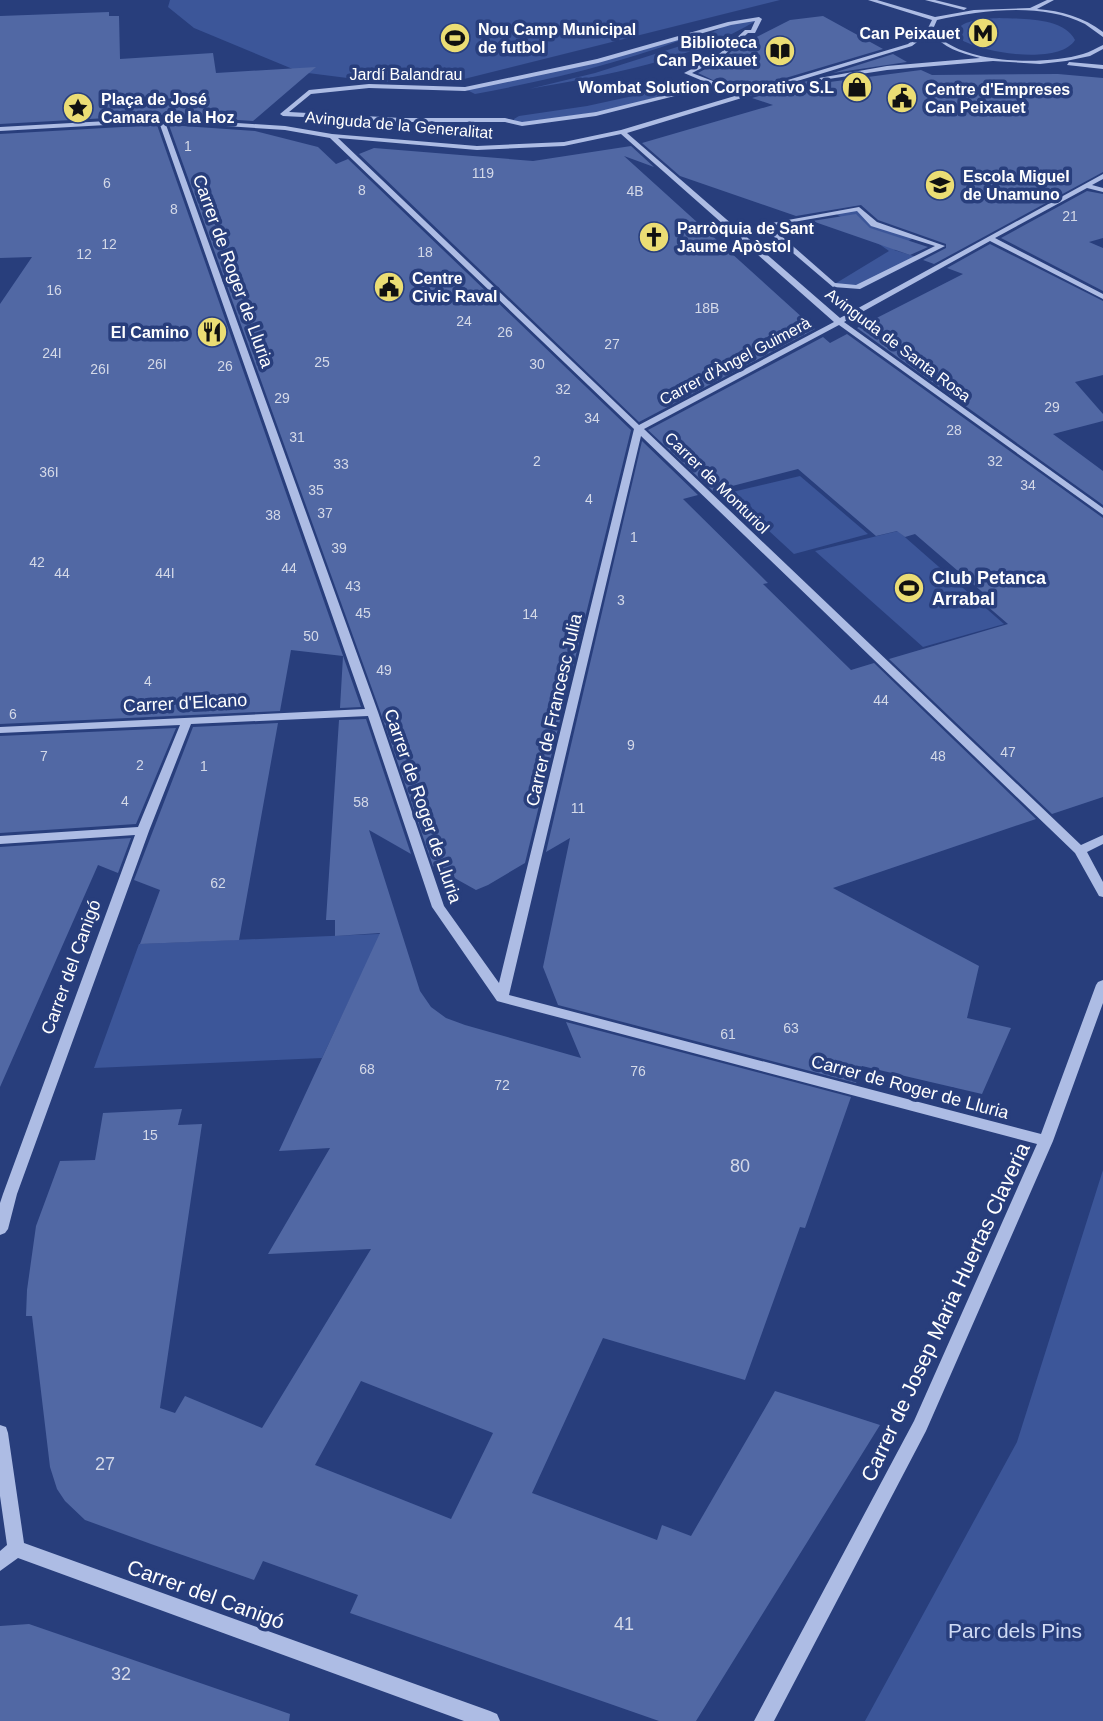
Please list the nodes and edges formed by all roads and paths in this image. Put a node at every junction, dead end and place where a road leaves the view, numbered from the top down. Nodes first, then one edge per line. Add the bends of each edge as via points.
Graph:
1 (871, 0) edge
2 (928, 0) edge
3 (1051, 0) edge
4 (985, 9) junction
5 (1031, 10) junction
6 (935, 19) junction
7 (930, 29) junction
8 (1103, 34) edge
9 (1103, 47) edge
10 (992, 59) junction
11 (1034, 61) junction
12 (1103, 67) edge
13 (787, 83) junction
14 (716, 84) joint
15 (161, 120) junction
16 (0, 129) edge
17 (622, 132) junction
18 (332, 136) junction
19 (1103, 176) edge
20 (1086, 185) junction
21 (1103, 190) edge
22 (764, 225) joint
23 (991, 239) junction
24 (1103, 297) edge
25 (839, 322) junction
26 (638, 429) junction
27 (1103, 512) edge
28 (372, 712) junction
29 (187, 721) junction
30 (0, 730) edge
31 (143, 831) junction
32 (1103, 839) edge
33 (0, 840) edge
34 (1080, 852) junction
35 (1103, 893) edge
36 (1103, 985) edge
37 (502, 999) junction
38 (1046, 1141) junction
39 (0, 1229) edge
40 (0, 1433) edge
41 (16, 1549) junction
42 (0, 1562) edge
43 (490, 1721) edge
44 (764, 1721) edge

1 - 6 street
2 - 4 street
3 - 5 street
4 - 5 street
4 - 6 street
5 - 8 street via 1083,22
6 - 7 street
7 - 10 street via 933,38 946,46
7 - 13 street, Avinguda de la Generalitat via 910,45
9 - 11 street via 1081,58
10 - 11 street
10 - 13 street, Avinguda de la Generalitat
11 - 12 street
13 - 17 street, Avinguda de la Generalitat
14 - 14 street, Jardí Balandrau via 596,114 522,124 283,114 309,92 369,86 466,89 759,19 753,32 747,31 719,57 687,73
15 - 16 street, Avinguda de la Generalitat
15 - 18 street, Avinguda de la Generalitat via 285,128
15 - 28 street, Carrer de Roger de Lluria
17 - 18 street, Avinguda de la Generalitat via 578,142 513,148
17 - 25 street, Avinguda de Santa Rosa
18 - 26 street, Carrer de Monturiol
19 - 20 street, Carrer d'Àngel Guimerà
20 - 21 street
20 - 23 street, Carrer d'Àngel Guimerà
22 - 22 street via 859,209 874,224 941,246 857,287 832,285
23 - 24 street
23 - 25 street, Carrer d'Àngel Guimerà
25 - 26 street, Carrer d'Àngel Guimerà
25 - 27 street, Avinguda de Santa Rosa
26 - 34 street, Carrer de Monturiol
26 - 37 street, Carrer de Francesc Julia
28 - 29 street, Carrer d'Elcano
28 - 37 street, Carrer de Roger de Lluria via 443,918
29 - 30 street, Carrer d'Elcano
29 - 31 street, Carrer del Canigó
31 - 33 street
31 - 39 street, Carrer del Canigó
32 - 34 street
34 - 35 street
36 - 38 street, Carrer de Josep Maria Huertas Claveria
37 - 38 street, Carrer de Roger de Lluria
38 - 44 street, Carrer de Josep Maria Huertas Claveria via 920,1426
40 - 41 street
41 - 42 street
41 - 43 street, Carrer del Canigó

